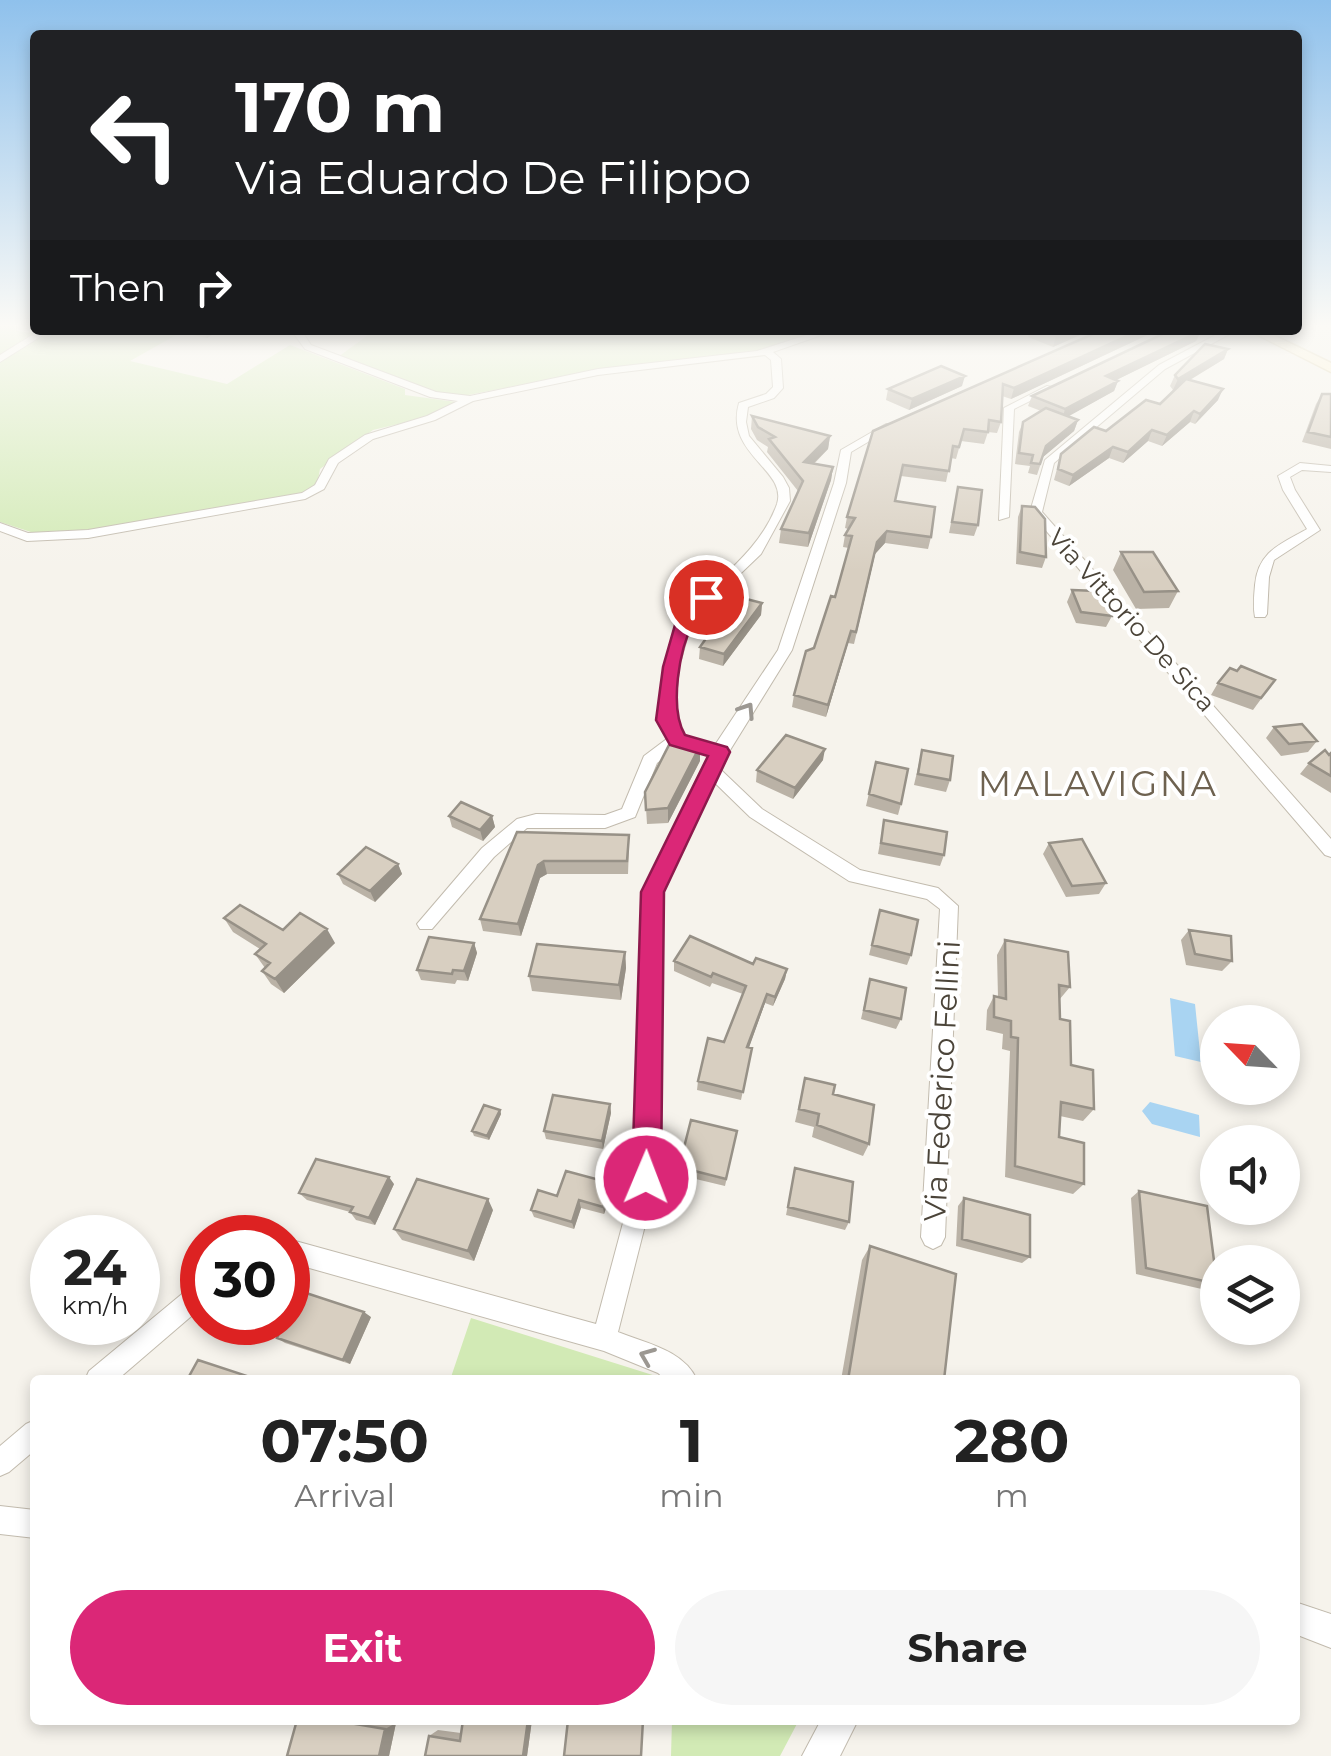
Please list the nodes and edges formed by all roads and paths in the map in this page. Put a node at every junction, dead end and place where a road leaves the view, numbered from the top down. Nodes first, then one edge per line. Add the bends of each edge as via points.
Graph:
1 (454, 407) edge
2 (743, 407) edge
3 (1011, 407) edge
4 (1114, 407) edge
5 (908, 418) edge
6 (1331, 469) edge
7 (1003, 517) dead end
8 (0, 527) edge
9 (1260, 614) dead end
10 (678, 740) junction
11 (715, 761) junction
12 (1331, 850) edge
13 (426, 924) dead end
14 (932, 1238) dead end
15 (310, 1256) edge
16 (180, 1311) edge
17 (604, 1339) junction
18 (104, 1375) edge
19 (678, 1375) edge
20 (30, 1438) edge
21 (0, 1463) edge
22 (0, 1520) edge
23 (30, 1523) edge
24 (1300, 1620) edge
25 (1331, 1631) edge
26 (839, 1725) edge
27 (820, 1756) edge

1 - 8 street via 369,437 333,462 320,487 305,496 88,534 28,538
2 - 10 street via 738,422 748,445 780,481 784,501 756,552 686,618 666,720
3 - 7 street
4 - 12 street, Via Vittorio De Sica via 1049,462 1036,512
11 -> 5 street via 786,650 846,450
6 - 9 street via 1294,466 1284,476 1314,530 1270,554 1262,569
10 - 11 street
10 - 13 street via 650,760 630,812 609,822 549,819 508,830
11 - 14 street, Via Federico Fellini via 756,814 855,876 932,893 950,906
11 - 17 street via 652,892 646,1178
15 - 17 street
16 - 18 street
19 -> 17 street
20 - 21 street
22 - 23 street
24 - 25 street
26 - 27 street

